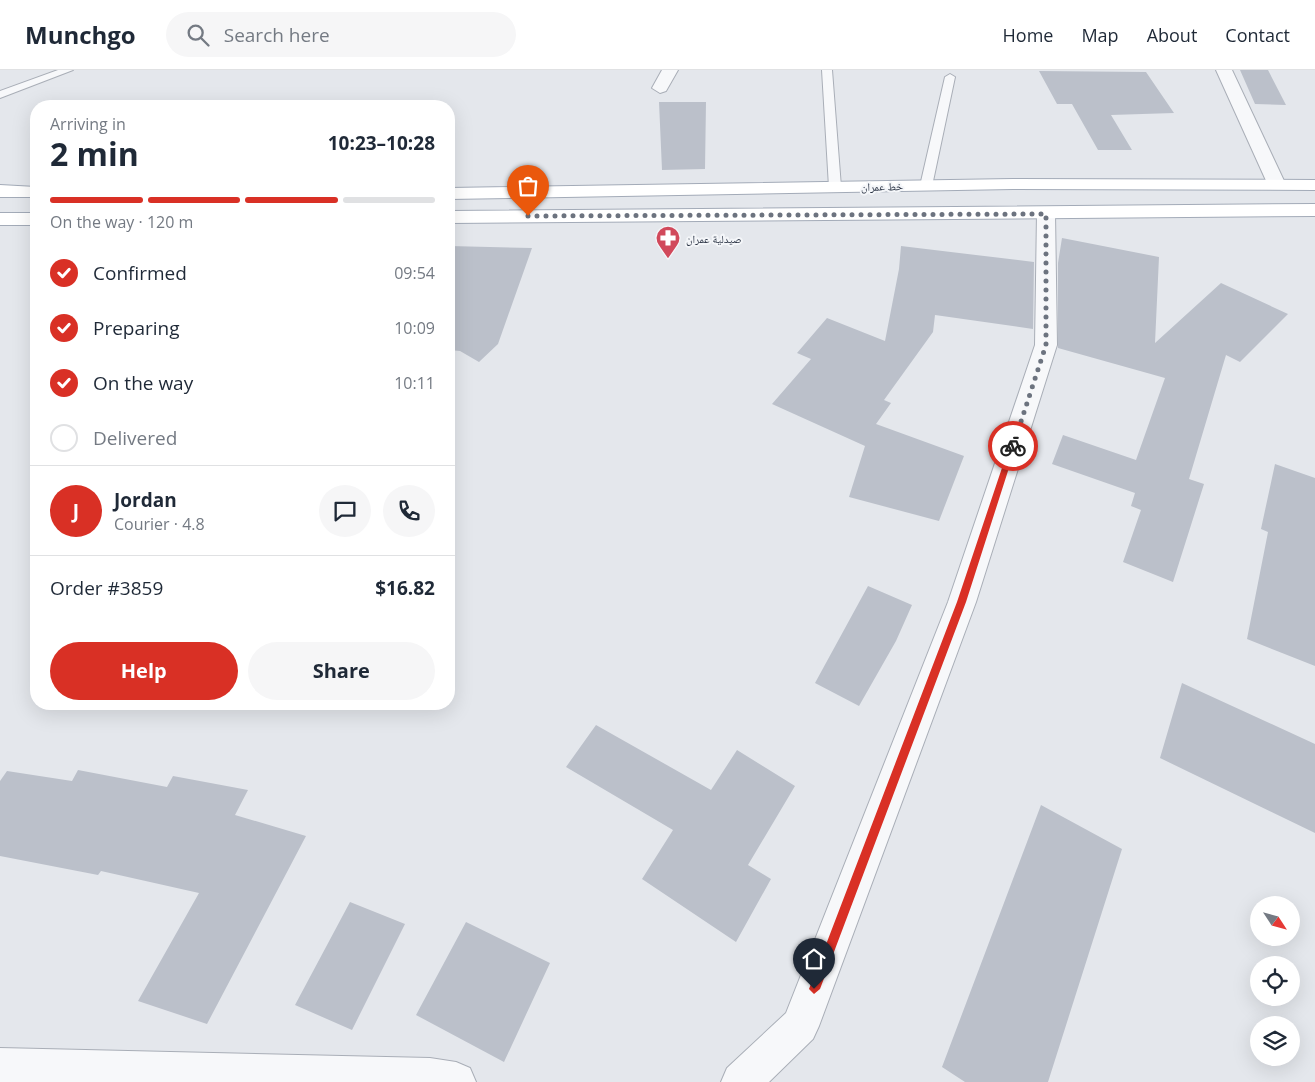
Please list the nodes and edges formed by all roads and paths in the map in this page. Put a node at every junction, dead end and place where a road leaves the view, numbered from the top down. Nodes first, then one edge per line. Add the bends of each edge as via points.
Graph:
1 (68, 70) edge
2 (670, 70) edge
3 (827, 70) edge
4 (1224, 70) edge
5 (950, 76) dead end
6 (660, 88) dead end
7 (0, 95) edge
8 (1315, 185) edge
9 (926, 186) junction
10 (1277, 186) junction
11 (835, 187) junction
12 (0, 191) edge
13 (30, 192) edge
14 (455, 194) edge
15 (1315, 210) edge
16 (1046, 214) junction
17 (455, 217) edge
18 (0, 219) edge
19 (30, 219) edge
20 (0, 1068) edge
21 (456, 1082) edge
22 (741, 1082) edge

1 - 7 lane
2 - 6 street
3 - 11 lane
4 - 10 street
5 - 9 lane
8 - 10 main road, خط عمران
9 - 10 main road, خط عمران
9 - 11 main road, خط عمران
11 - 14 main road, خط عمران
12 - 13 main road
15 - 16 main road
16 - 17 main road
16 - 22 street via 1046,345 962,602 800,1026
18 - 19 main road
20 - 21 street via 430,1078

